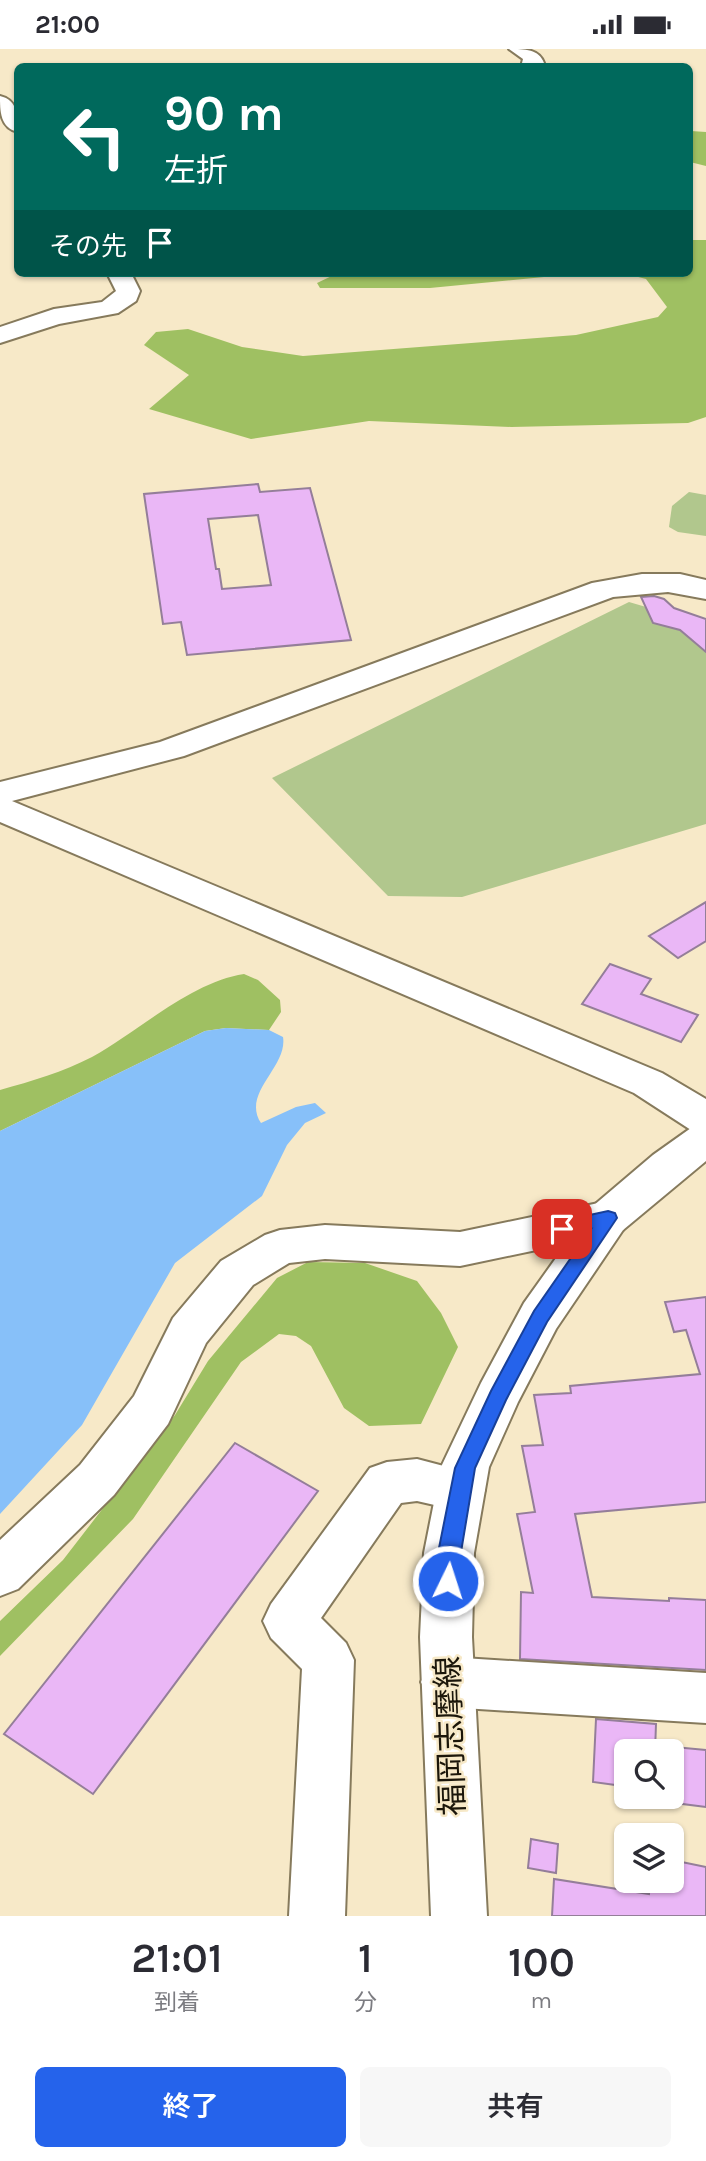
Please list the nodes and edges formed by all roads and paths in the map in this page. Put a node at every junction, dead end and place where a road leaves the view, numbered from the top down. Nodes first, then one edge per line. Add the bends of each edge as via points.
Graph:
1 (520, 49) edge
2 (534, 63) edge
3 (0, 102) edge
4 (14, 121) edge
5 (120, 277) edge
6 (0, 335) edge
7 (706, 590) edge
8 (0, 793) edge
9 (0, 809) edge
10 (706, 1119) edge
11 (706, 1139) edge
12 (608, 1218) junction
13 (461, 1490) junction
14 (0, 1573) edge
15 (447, 1682) junction
16 (706, 1698) edge
17 (317, 1916) edge
18 (459, 1916) edge

1 - 2 street via 532,56
3 - 4 street
5 - 6 street via 127,296 109,308 54,317
7 - 8 street via 659,581 603,590 172,749
9 - 10 street via 648,1083
11 - 12 street, 福岡志摩線
12 - 13 street, 福岡志摩線 via 534,1328 465,1468
12 - 14 street via 460,1249 325,1242 280,1247 237,1273 188,1331 150,1410 97,1480
13 - 15 street, 福岡志摩線 via 449,1553
13 - 17 street via 417,1480 387,1483 289,1621 328,1660
15 - 16 street
15 - 18 street, 福岡志摩線

